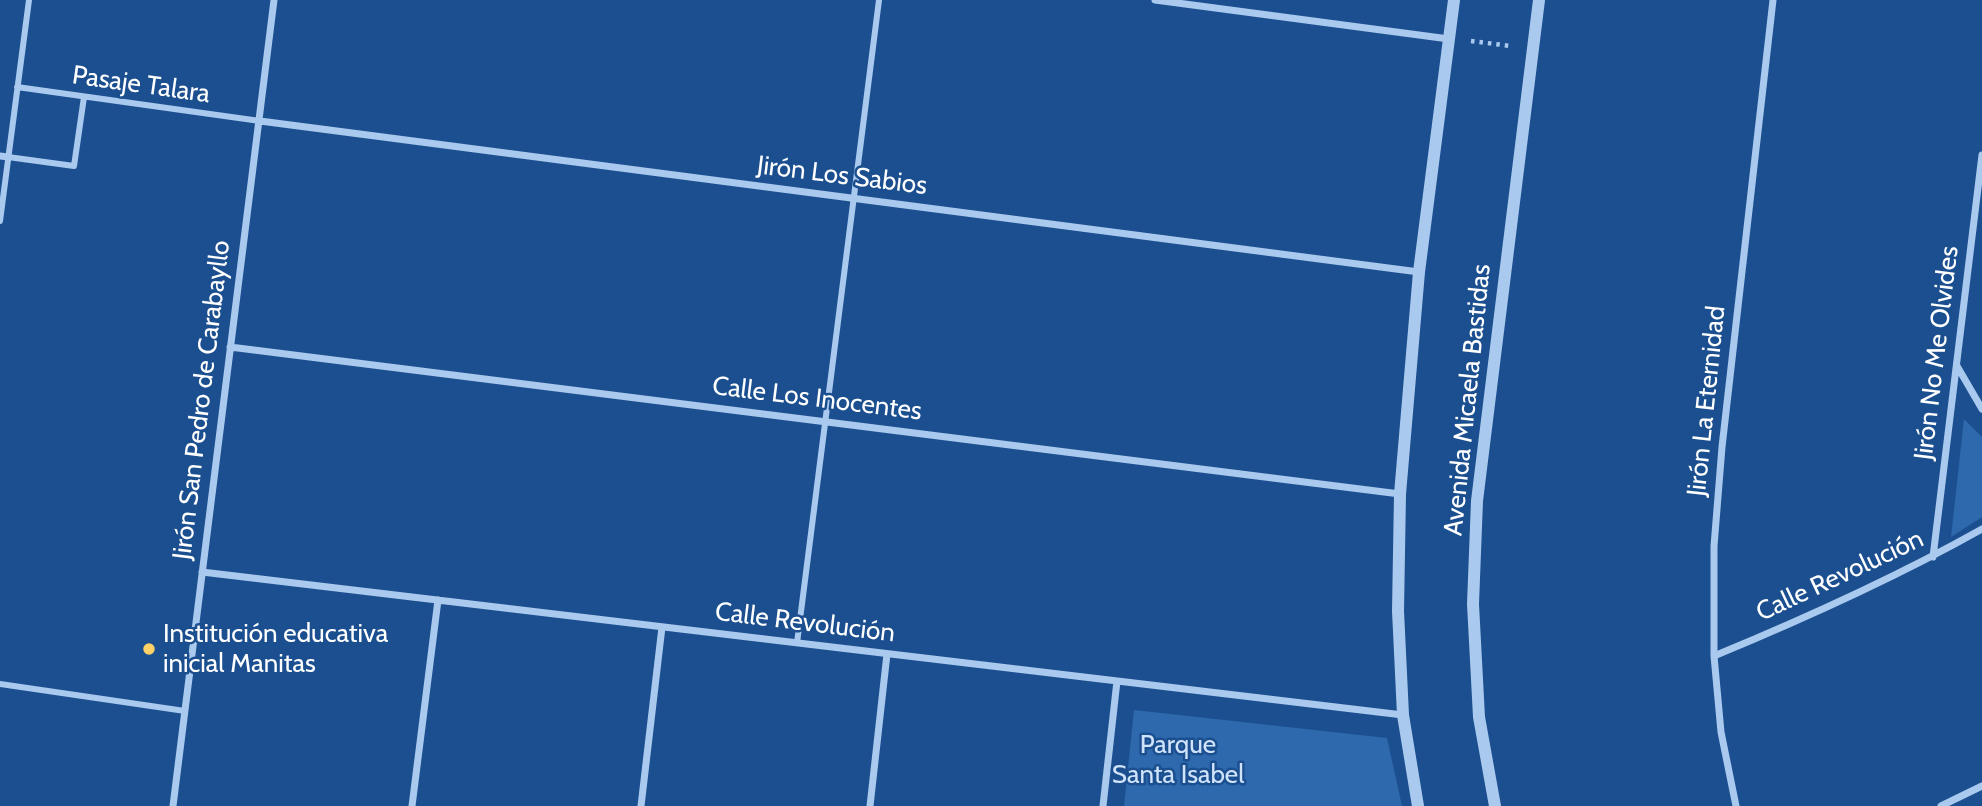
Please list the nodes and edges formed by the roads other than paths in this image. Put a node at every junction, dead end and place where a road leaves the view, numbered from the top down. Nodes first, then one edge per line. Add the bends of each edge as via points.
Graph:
1 (29, 0) edge
2 (274, 0) edge
3 (879, 0) edge
4 (1155, 0) edge
5 (1454, 0) edge
6 (1539, 0) edge
7 (1773, 0) edge
8 (1449, 39) junction
9 (17, 87) junction
10 (84, 97) junction
11 (260, 121) junction
12 (1982, 155) edge
13 (4, 156) edge
14 (854, 198) junction
15 (0, 221) edge
16 (1419, 272) junction
17 (230, 347) junction
18 (1957, 366) junction
19 (1982, 409) edge
20 (825, 421) junction
21 (1400, 494) junction
22 (1982, 529) edge
23 (1933, 557) junction
24 (202, 572) junction
25 (438, 600) junction
26 (662, 627) junction
27 (797, 643) junction
28 (887, 654) junction
29 (1714, 656) junction
30 (1117, 681) junction
31 (0, 684) edge
32 (185, 711) junction
33 (1403, 715) junction
34 (1982, 786) edge
35 (173, 806) edge
36 (412, 806) edge
37 (642, 806) edge
38 (870, 806) edge
39 (1103, 806) edge
40 (1418, 806) edge
41 (1495, 806) edge
42 (1737, 806) edge
43 (1941, 806) edge

1 - 9 street
2 - 11 street, Jirón San Pedro de Carabayllo
3 - 14 street
4 - 8 street
5 - 8 street, Avenida Micaela Bastidas
6 - 41 street, Avenida Micaela Bastidas via 1477,501 1473,617 1479,717
7 - 29 street, Jirón La Eternidad via 1722,447 1714,546
8 - 16 street, Avenida Micaela Bastidas
9 - 10 street, Pasaje Talara
9 - 13 street
10 - 11 street, Pasaje Talara
10 - 13 street via 74,166
11 - 14 street, Jirón Los Sabios
11 - 17 street, Jirón San Pedro de Carabayllo
12 - 18 street, Jirón No Me Olvides
13 - 15 street
14 - 16 street, Jirón Los Sabios
14 - 20 street
16 - 21 street, Avenida Micaela Bastidas
17 - 20 street, Calle Los Inocentes
17 - 24 street, Jirón San Pedro de Carabayllo
18 - 19 street
18 - 23 street, Jirón No Me Olvides
20 - 21 street, Calle Los Inocentes
20 - 27 street
21 - 33 street, Avenida Micaela Bastidas via 1398,611
22 - 23 street, Calle Revolución
23 - 29 street, Calle Revolución via 1825,610
24 - 25 street, Calle Revolución
24 - 32 street, Jirón San Pedro de Carabayllo
25 - 26 street, Calle Revolución
25 - 36 street
26 - 27 street, Calle Revolución
26 - 37 street
27 - 28 street, Calle Revolución
28 - 30 street, Calle Revolución
28 - 38 street
29 - 42 street, Jirón La Eternidad via 1721,733
30 - 33 street, Calle Revolución
30 - 39 street
31 - 32 street
32 - 35 street, Jirón San Pedro de Carabayllo
33 - 40 street, Avenida Micaela Bastidas
34 - 43 street

